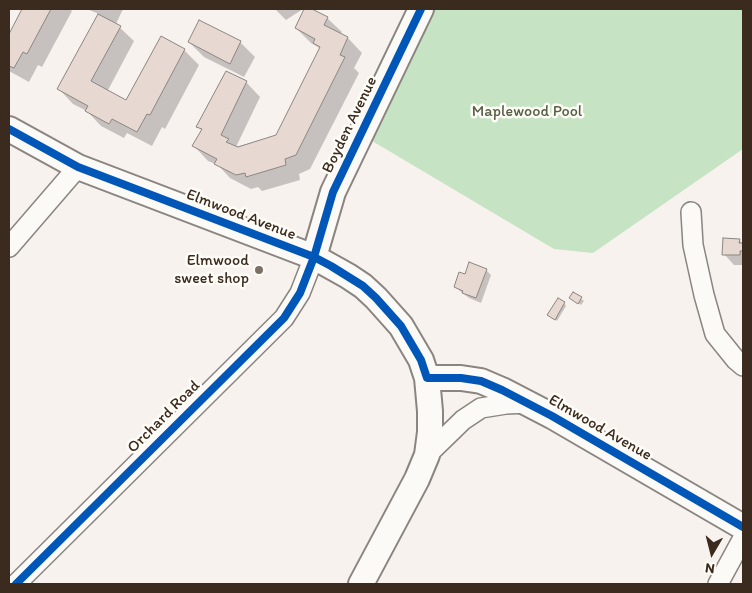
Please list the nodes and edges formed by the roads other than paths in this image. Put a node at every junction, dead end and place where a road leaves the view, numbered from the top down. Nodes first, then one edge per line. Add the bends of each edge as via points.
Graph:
1 (417, 10) edge
2 (9, 129) edge
3 (78, 168) junction
4 (691, 212) dead end
5 (9, 247) edge
6 (314, 257) junction
7 (743, 366) edge
8 (427, 378) junction
9 (529, 403) junction
10 (427, 455) junction
11 (743, 527) edge
12 (743, 538) edge
13 (16, 584) edge
14 (361, 584) edge
15 (718, 584) edge

1 - 6 street, Boyden Avenue via 333,192
2 - 3 street, Elmwood Avenue
3 - 5 street
3 - 6 street, Elmwood Avenue
4 - 7 street via 693,245 715,334
6 - 8 street, Elmwood Avenue via 348,276 376,298 401,326 421,360
6 - 13 street, Orchard Road via 300,293 284,318
8 - 9 street, Elmwood Avenue via 481,381
8 - 10 street via 430,432
9 - 10 street via 481,408 463,420
9 - 11 street, Elmwood Avenue
10 - 14 street
12 - 15 street

